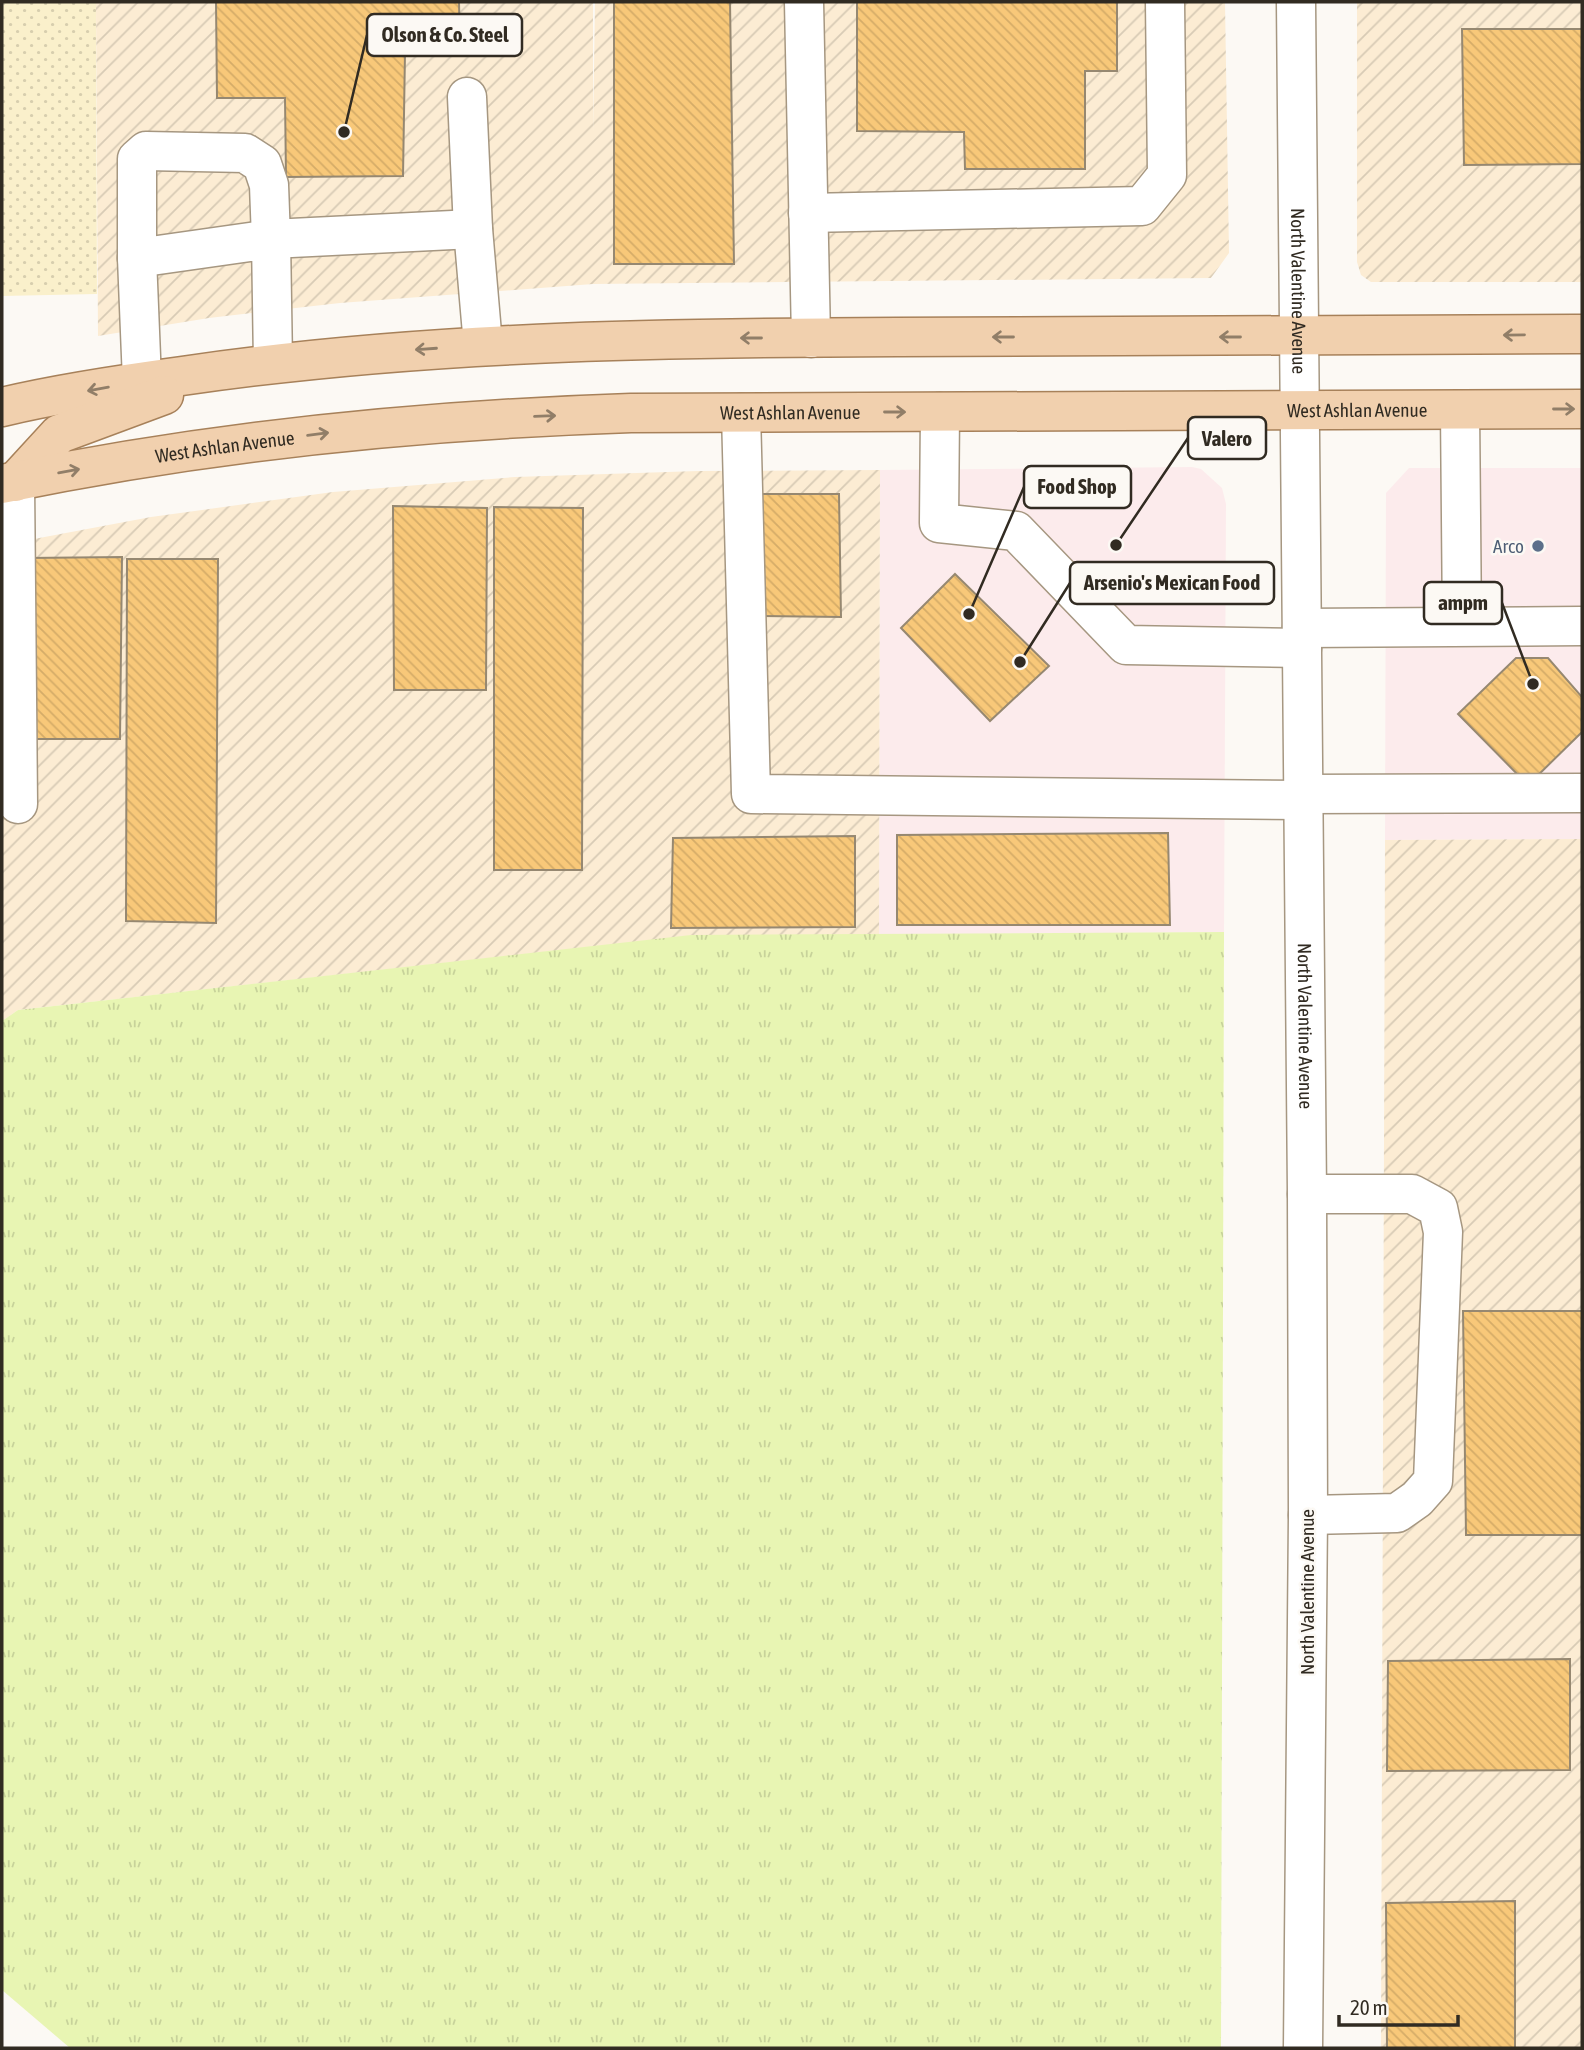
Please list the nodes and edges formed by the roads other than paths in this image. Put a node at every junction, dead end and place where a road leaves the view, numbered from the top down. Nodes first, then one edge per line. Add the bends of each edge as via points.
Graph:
1 (804, 2) edge
2 (1165, 2) edge
3 (1296, 2) edge
4 (467, 97) dead end
5 (808, 213) junction
6 (473, 229) junction
7 (271, 239) junction
8 (137, 258) junction
9 (1582, 334) edge
10 (1299, 337) junction
11 (811, 338) junction
12 (483, 345) junction
13 (256, 365) junction
14 (142, 381) junction
15 (2, 407) edge
16 (1582, 409) edge
17 (1460, 410) junction
18 (1300, 411) junction
19 (940, 412) junction
20 (741, 413) junction
21 (9, 483) edge
22 (1462, 626) junction
23 (1582, 626) edge
24 (1302, 638) junction
25 (1582, 793) edge
26 (1303, 797) junction
27 (18, 804) dead end
28 (1307, 1194) junction
29 (1308, 1515) junction
30 (1304, 2048) edge

1 - 5 street
2 - 5 street via 1167,175 1142,206
3 - 10 street, North Valentine Avenue
4 - 6 street
5 - 11 street
6 - 7 street
6 - 12 street
7 - 8 street
7 - 8 street via 269,185 262,164 245,153 146,151 137,159
7 - 13 street
8 - 14 street
9 -> 10 main road
10 -> 11 main road
10 - 18 street, North Valentine Avenue
11 -> 12 main road
12 -> 13 main road
13 - 14 main road
13 - 21 main road via 59,434
14 -> 15 main road
17 -> 16 main road, West Ashlan Avenue
17 - 18 main road, West Ashlan Avenue
17 - 22 street
18 - 19 main road, West Ashlan Avenue
18 - 24 street, North Valentine Avenue
20 -> 19 main road, West Ashlan Avenue
19 - 24 street via 939,523 1016,531 1126,645
21 -> 20 main road, West Ashlan Avenue via 150,456 354,430 542,416
20 - 26 street via 751,794
21 - 27 street
22 - 23 street
22 - 24 street
24 - 26 street, North Valentine Avenue
25 - 26 street
26 - 28 street, North Valentine Avenue
28 - 29 street, North Valentine Avenue
28 - 29 street via 1412,1194 1438,1208 1443,1232 1433,1481 1397,1513
29 - 30 street, North Valentine Avenue

